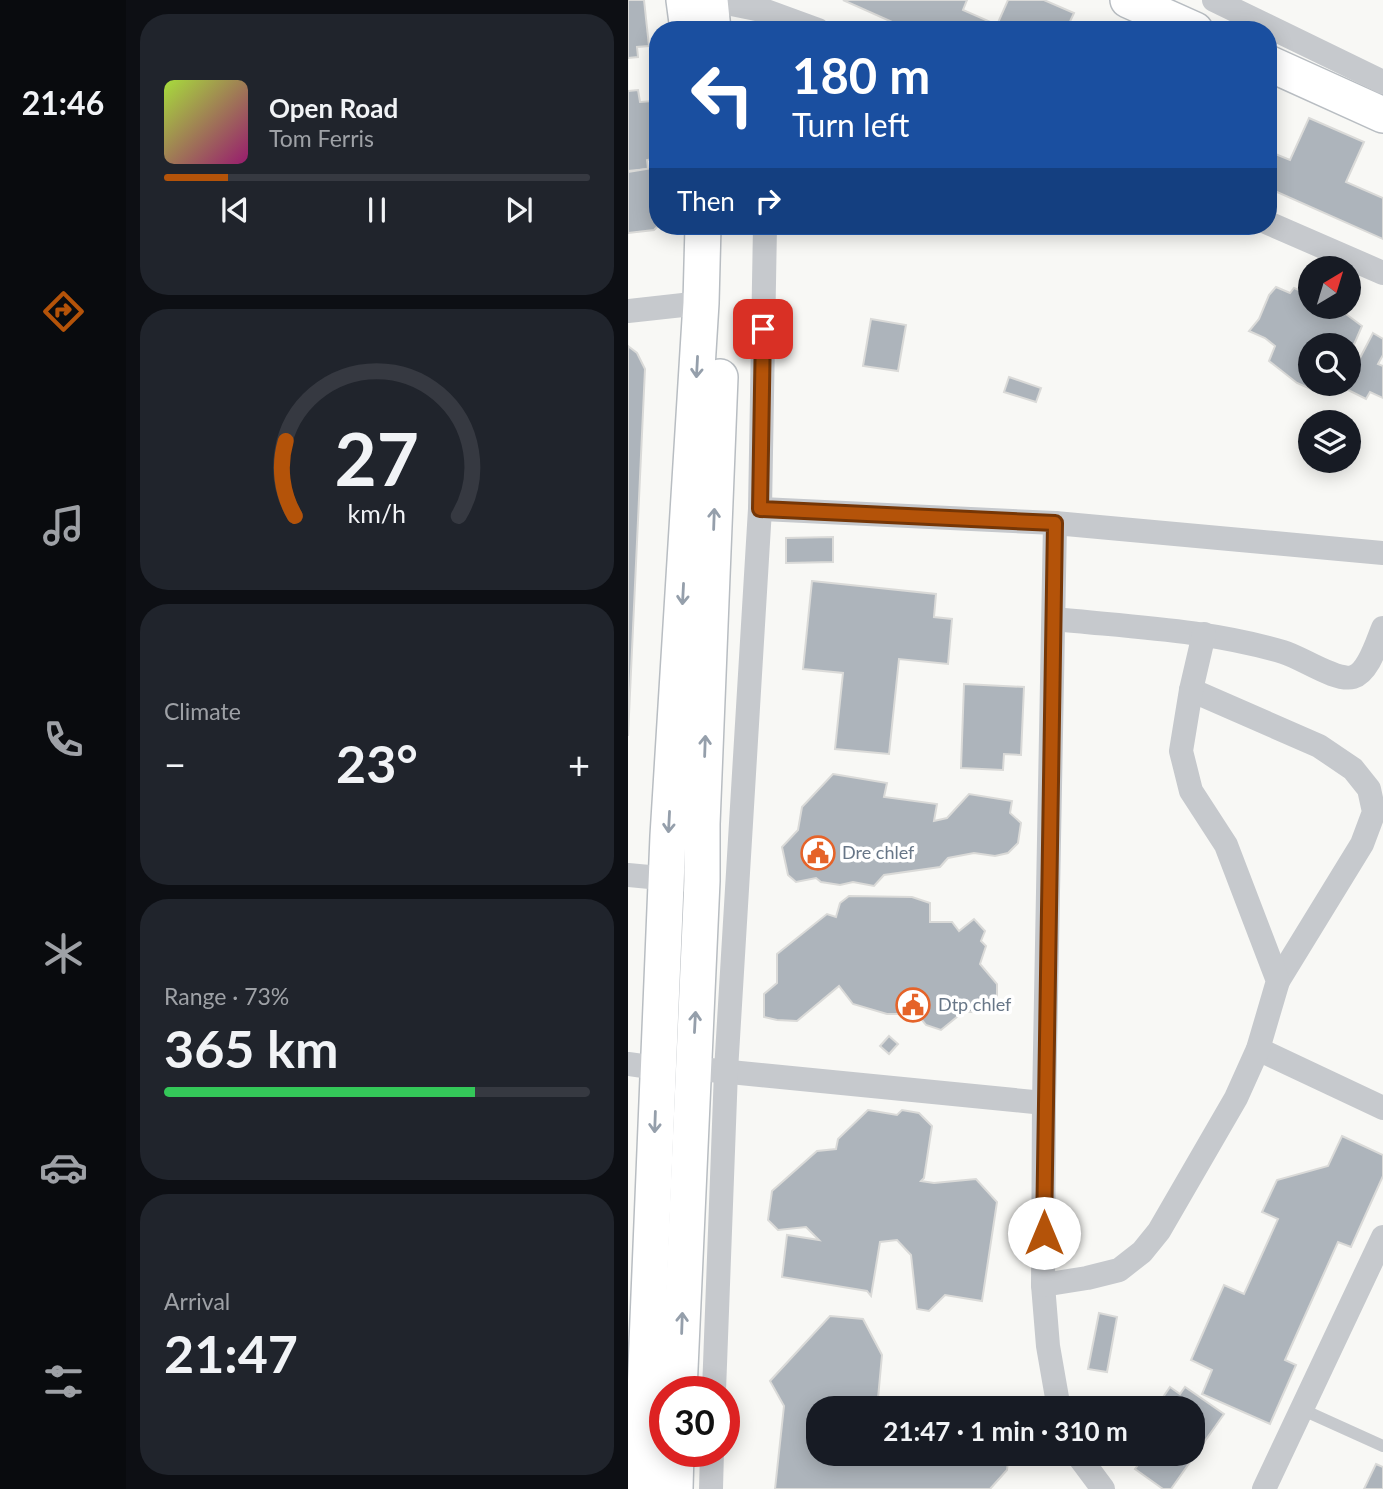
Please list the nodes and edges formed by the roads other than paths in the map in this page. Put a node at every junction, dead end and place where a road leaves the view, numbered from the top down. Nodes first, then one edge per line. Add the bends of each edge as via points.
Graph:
1 (684, 0) edge
2 (711, 0) edge
3 (1128, 0) edge
4 (1214, 0) edge
5 (687, 21) edge
6 (712, 21) edge
7 (766, 21) edge
8 (1175, 21) edge
9 (1257, 21) edge
10 (1277, 31) edge
11 (1277, 67) edge
12 (1383, 82) edge
13 (1383, 115) edge
14 (1277, 227) edge
15 (703, 235) edge
16 (725, 235) edge
17 (765, 235) edge
18 (1383, 273) edge
19 (701, 303) junction
20 (628, 311) edge
21 (760, 509) junction
22 (1055, 523) junction
23 (1383, 553) edge
24 (1055, 619) junction
25 (1383, 628) edge
26 (1204, 635) junction
27 (1191, 690) junction
28 (628, 875) edge
29 (667, 879) junction
30 (703, 881) junction
31 (1278, 981) junction
32 (1258, 1049) junction
33 (643, 1066) edge
34 (709, 1070) junction
35 (1044, 1103) junction
36 (1383, 1108) edge
37 (1383, 1237) edge
38 (1043, 1285) junction
39 (680, 1376) edge
40 (714, 1376) edge
41 (1057, 1396) edge
42 (1301, 1409) junction
43 (1383, 1446) edge
44 (1086, 1466) edge
45 (676, 1467) edge
46 (712, 1467) edge
47 (641, 1489) edge
48 (675, 1489) edge
49 (711, 1489) edge
50 (1103, 1489) edge
51 (1264, 1489) edge

1 - 5 main road
2 - 6 main road
2 - 7 street
3 - 8 main road
4 - 9 street
10 - 12 street
11 - 13 main road
14 - 18 street
15 - 19 main road
30 -> 16 main road
17 - 21 street
19 - 20 street
19 -> 29 main road
21 - 22 street
21 - 34 street
22 - 23 street
22 - 24 street
24 - 26 street
24 - 35 street
25 - 26 street via 1364,668 1356,676 1344,678 1285,652
26 - 27 street
27 - 31 street via 1181,751 1191,792 1226,845
27 - 31 street via 1319,746 1353,769 1369,789 1374,812 1362,845
28 - 29 street
29 - 30 street
29 - 33 main road
34 -> 30 main road
31 - 32 street
32 - 36 street
32 - 38 street via 1193,1176 1142,1252 1119,1270
33 -> 47 main road
34 - 35 street
39 -> 34 main road
34 - 40 street
35 - 38 street
37 - 42 street
38 - 41 street
42 - 43 lane
42 - 51 street
44 - 50 street
45 - 48 main road
46 - 49 street

